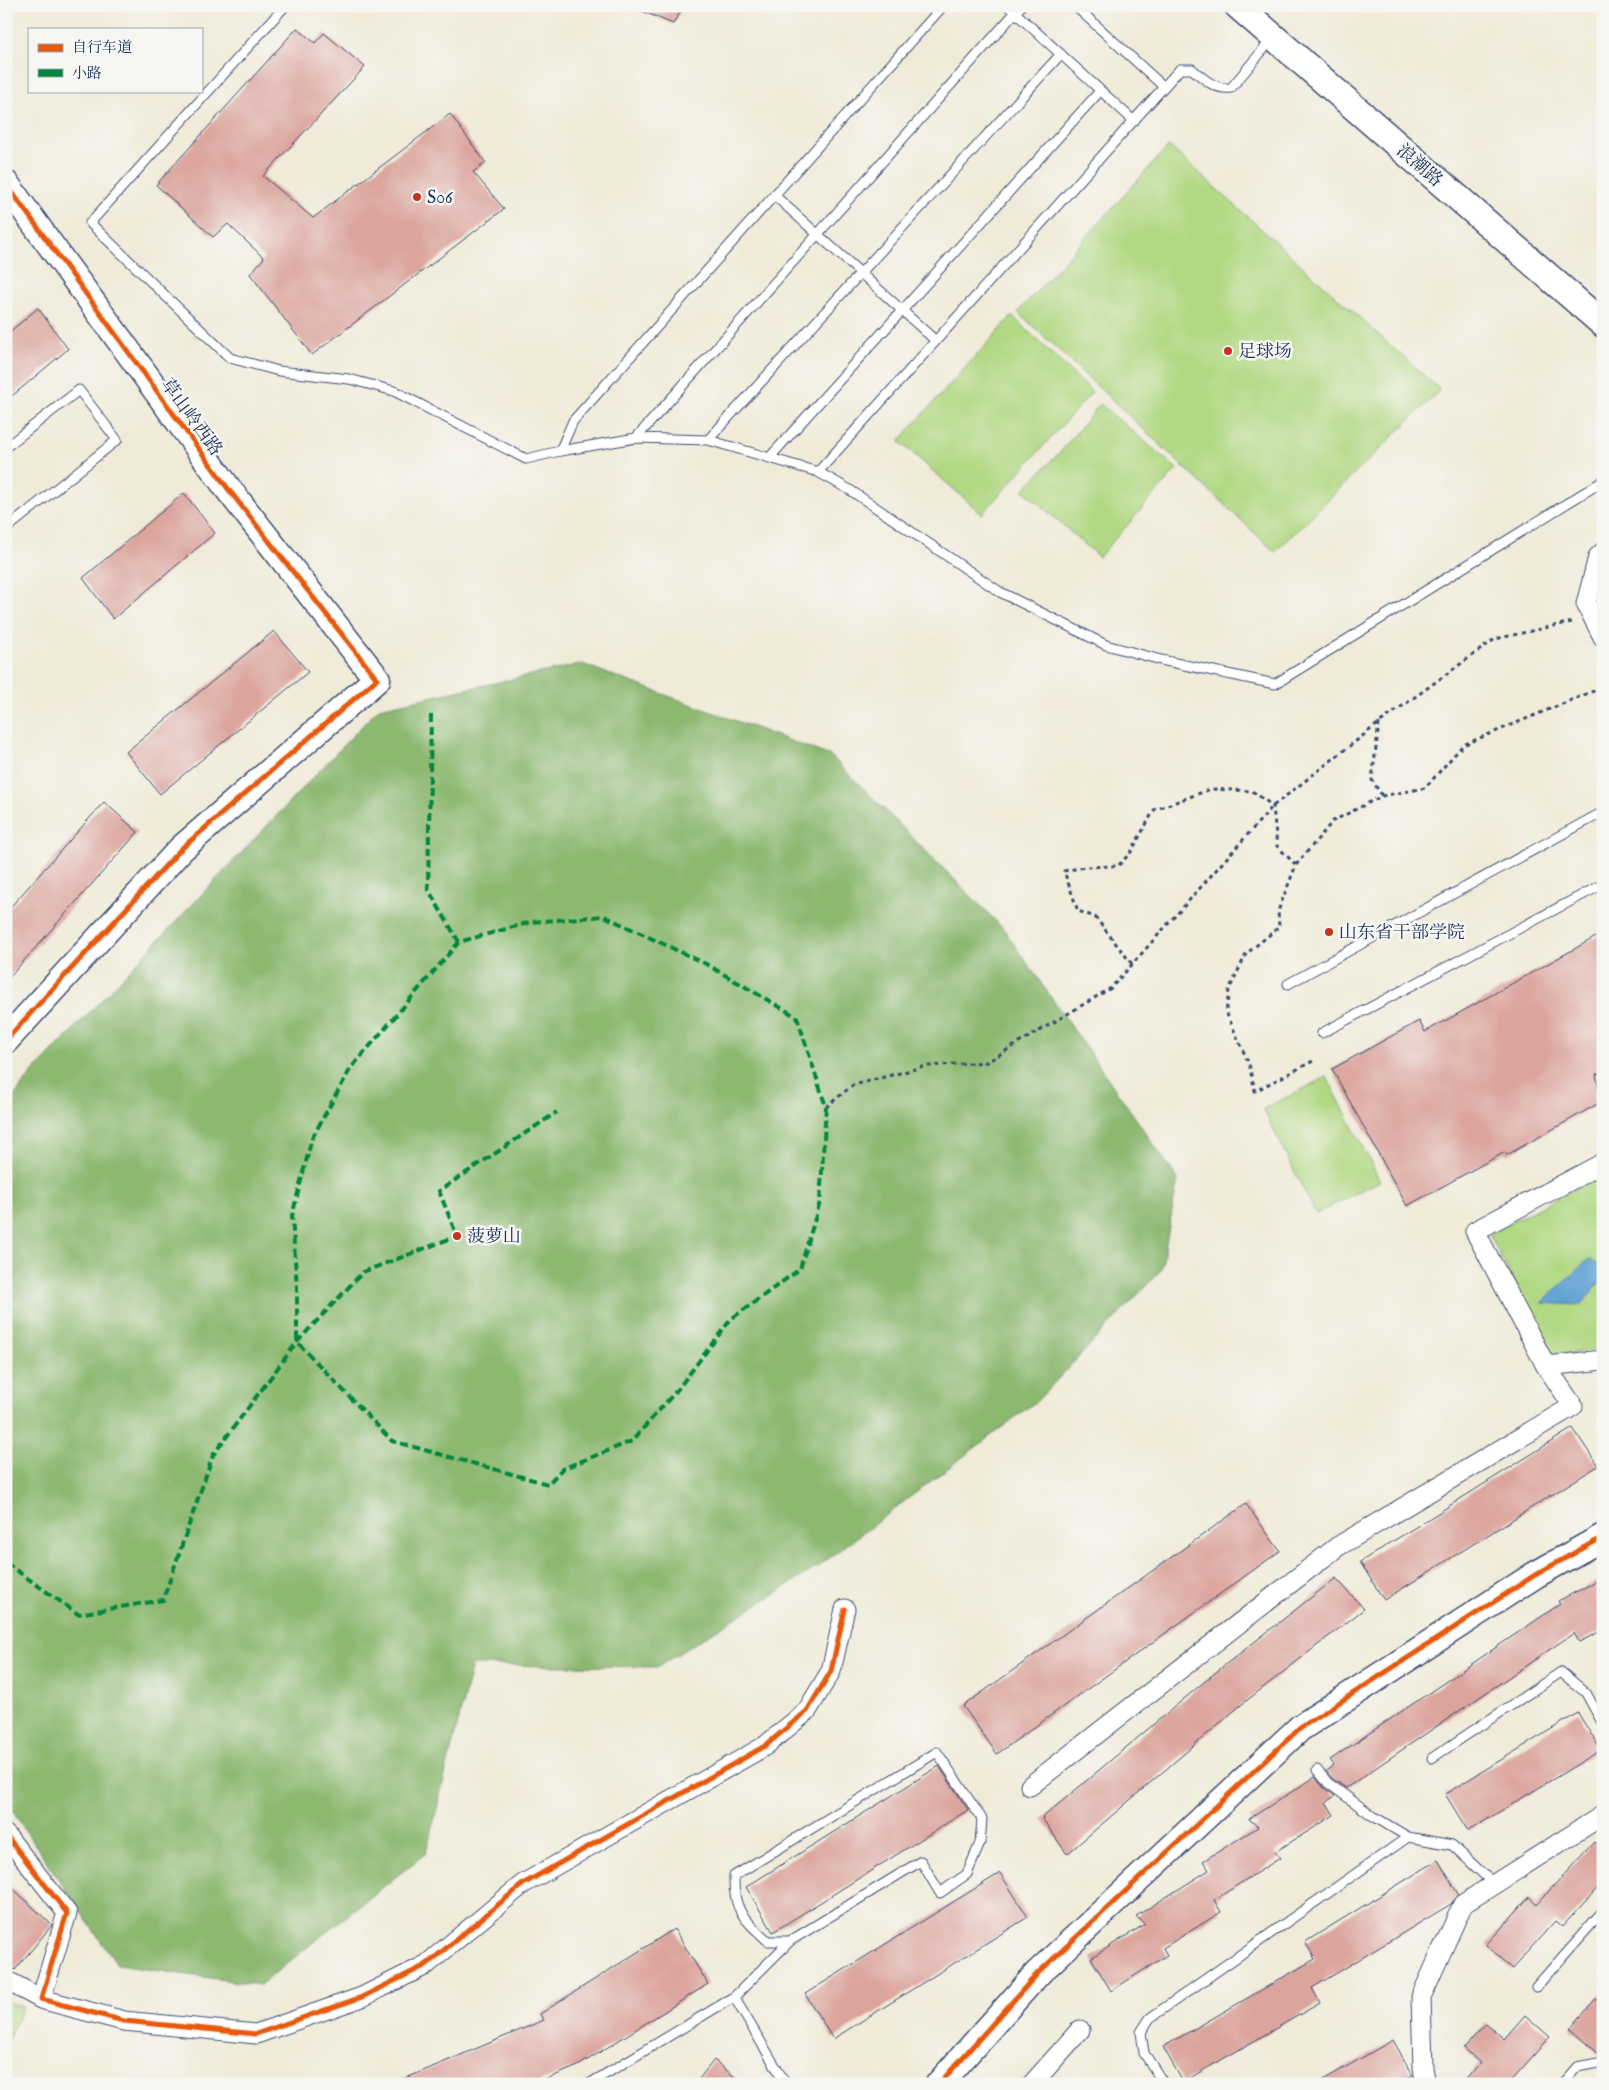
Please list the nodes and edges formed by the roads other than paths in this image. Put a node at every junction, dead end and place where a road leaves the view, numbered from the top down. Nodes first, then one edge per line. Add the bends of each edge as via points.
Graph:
1 (285, 6) edge
2 (943, 6) edge
3 (1074, 6) edge
4 (1238, 6) edge
5 (1015, 8) edge
6 (1274, 38) junction
7 (1061, 54) junction
8 (1164, 86) junction
9 (1100, 90) junction
10 (1134, 121) junction
11 (6, 184) edge
12 (774, 195) junction
13 (818, 234) junction
14 (861, 273) junction
15 (902, 310) junction
16 (1603, 324) edge
17 (936, 341) junction
18 (636, 438) junction
19 (708, 440) junction
20 (6, 447) edge
21 (560, 451) junction
22 (770, 457) junction
23 (818, 472) junction
24 (1603, 481) edge
25 (6, 529) edge
26 (1603, 552) edge
27 (1603, 637) edge
28 (1603, 812) edge
29 (1603, 884) edge
30 (1288, 984) dead end
31 (1322, 1033) dead end
32 (6, 1040) edge
33 (1603, 1163) edge
34 (1603, 1360) edge
35 (1546, 1366) junction
36 (1603, 1537) edge
37 (845, 1609) dead end
38 (1603, 1724) edge
39 (1432, 1758) dead end
40 (1317, 1770) dead end
41 (1030, 1786) dead end
42 (1603, 1815) edge
43 (6, 1835) edge
44 (1408, 1837) junction
45 (1495, 1884) junction
46 (1603, 1911) edge
47 (790, 1941) junction
48 (6, 1980) edge
49 (1536, 1987) dead end
50 (734, 1997) junction
51 (42, 1999) junction
52 (1080, 2030) dead end
53 (1603, 2062) edge
54 (589, 2084) edge
55 (786, 2084) edge
56 (939, 2084) edge
57 (1032, 2084) edge
58 (1164, 2084) edge
59 (1426, 2084) edge
60 (1562, 2084) edge

1 - 21 lane via 90,223 230,358 279,371 349,379 394,391 526,460
2 - 12 lane
3 - 8 lane
4 - 6 street, 浪潮路
5 - 7 lane
5 - 13 lane
6 - 8 lane via 1231,88 1221,89 1192,69 1180,69
6 - 16 street, 浪潮路
7 - 9 lane
7 - 14 lane
8 - 10 lane
9 - 10 lane
9 - 15 lane
10 - 17 lane
11 - 32 street, 草山岭西路 via 229,490 377,679 181,849
12 - 13 lane
12 - 21 lane via 573,421
13 - 14 lane
13 - 18 lane
14 - 15 lane
14 - 19 lane
15 - 17 lane
15 - 22 lane
17 - 23 lane
18 - 19 lane
18 - 21 lane
19 - 22 lane
20 - 25 lane via 79,390 117,440
22 - 23 lane
23 - 24 lane via 850,490 1000,592 1106,645 1275,684
26 - 27 street via 1598,557 1586,604
28 - 30 lane
29 - 31 lane
33 - 35 street via 1475,1230
34 - 35 street
35 - 41 street via 1573,1406 1338,1547
36 - 56 street via 1535,1574 1300,1728 1038,1973
37 - 51 street via 831,1671 807,1711 765,1746 523,1884 426,1965 362,1997 256,2034 124,2021
38 - 39 lane via 1586,1694 1561,1672
40 - 44 lane via 1328,1783
42 - 45 street
43 - 51 street via 67,1913
44 - 45 lane via 1452,1845
44 - 58 lane via 1150,2018 1140,2032 1144,2053
45 - 59 street via 1463,1904 1421,1997
46 - 49 lane
47 - 47 lane via 921,1861 940,1893 967,1874 980,1843 982,1820 937,1752 734,1876 733,1894 743,1919 768,1941
47 - 50 lane
48 - 51 street
50 - 54 lane
50 - 55 lane
52 - 57 street
53 - 60 lane via 1577,2067

